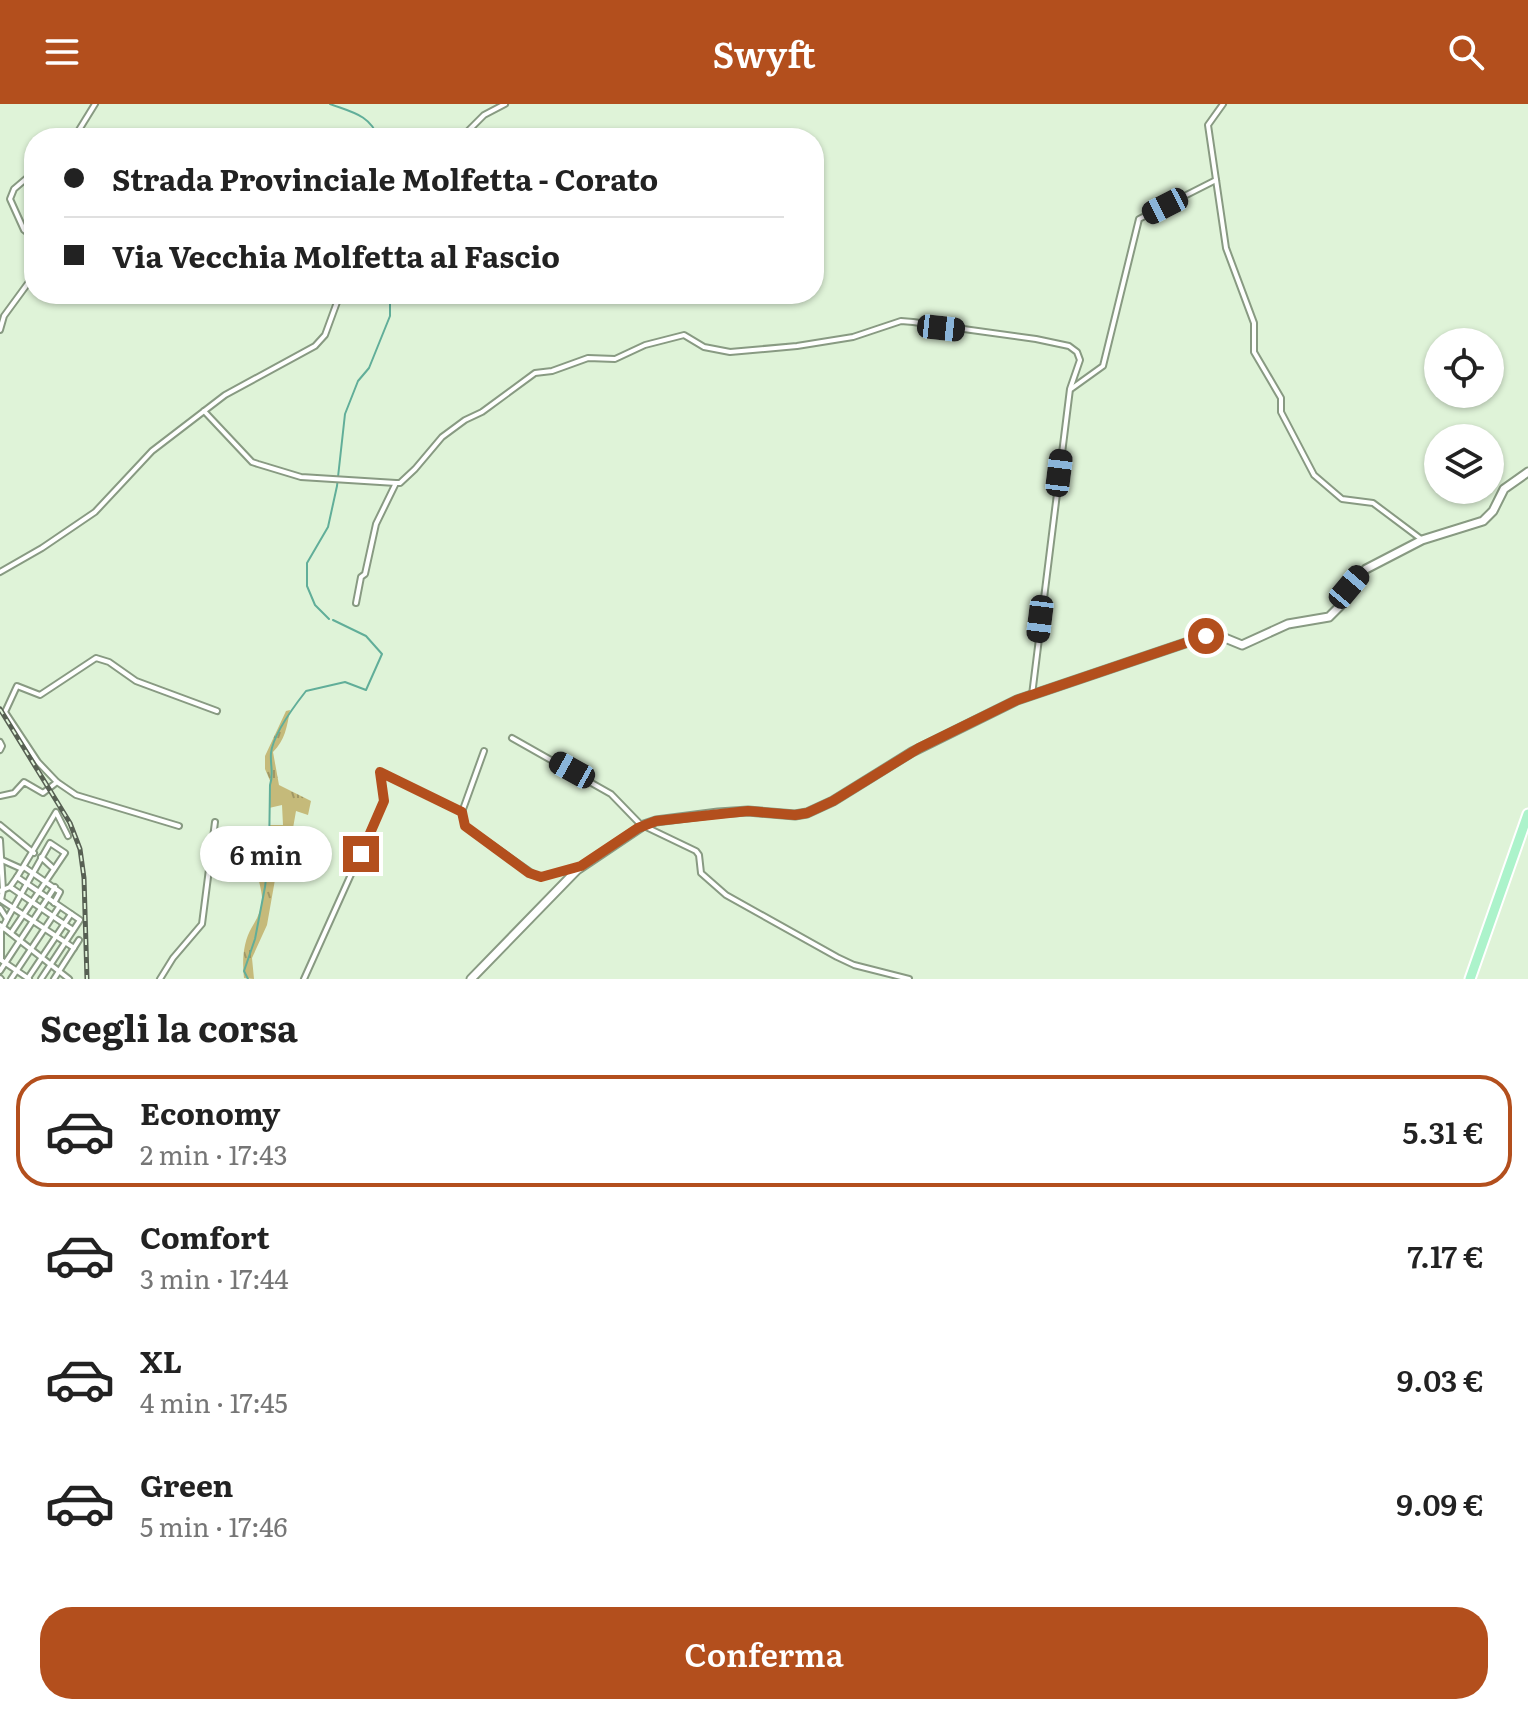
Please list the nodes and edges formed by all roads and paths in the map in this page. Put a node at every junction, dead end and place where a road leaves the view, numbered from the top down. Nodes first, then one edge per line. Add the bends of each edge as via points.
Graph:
1 (95, 104) edge
2 (505, 104) edge
3 (1223, 104) edge
4 (80, 128) edge
5 (471, 128) edge
6 (24, 180) edge
7 (1216, 180) junction
8 (24, 230) edge
9 (24, 289) edge
10 (336, 304) edge
11 (0, 330) edge
12 (1070, 389) junction
13 (204, 411) junction
14 (1528, 472) edge
15 (396, 483) junction
16 (1422, 540) junction
17 (0, 572) edge
18 (356, 603) dead end
19 (1032, 695) junction
20 (217, 711) dead end
21 (512, 738) dead end
22 (0, 742) edge
23 (0, 750) edge
24 (484, 751) dead end
25 (57, 782) junction
26 (0, 796) edge
27 (462, 812) junction
28 (1528, 814) edge
29 (215, 822) dead end
30 (0, 825) edge
31 (179, 826) dead end
32 (643, 826) junction
33 (68, 836) dead end
34 (0, 840) edge
35 (34, 853) junction
36 (41, 858) junction
37 (2, 860) junction
38 (581, 866) junction
39 (23, 868) junction
40 (54, 869) junction
41 (33, 872) junction
42 (17, 877) junction
43 (46, 881) junction
44 (26, 884) junction
45 (10, 887) junction
46 (55, 887) junction
47 (2, 891) edge
48 (38, 892) junction
49 (20, 894) junction
50 (48, 899) junction
51 (31, 902) junction
52 (54, 903) junction
53 (13, 906) junction
54 (59, 907) junction
55 (0, 908) edge
56 (41, 908) junction
57 (24, 914) junction
58 (71, 914) junction
59 (53, 916) junction
60 (7, 919) junction
61 (34, 920) junction
62 (64, 924) junction
63 (45, 927) junction
64 (0, 928) edge
65 (73, 930) junction
66 (11, 933) junction
67 (56, 935) junction
68 (20, 940) junction
69 (79, 940) dead end
70 (66, 942) junction
71 (0, 946) edge
72 (74, 948) junction
73 (31, 949) junction
74 (41, 957) junction
75 (5, 963) junction
76 (50, 964) junction
77 (0, 971) edge
78 (17, 971) junction
79 (59, 971) junction
80 (11, 979) edge
81 (28, 979) edge
82 (41, 979) edge
83 (54, 979) edge
84 (69, 979) edge
85 (160, 979) edge
86 (304, 979) edge
87 (471, 979) edge
88 (909, 979) edge
89 (1470, 979) edge

1 - 4 street
2 - 5 street
3 - 7 street via 1208,125
6 - 8 street via 10,199
7 - 12 street via 1139,219 1103,366
7 - 16 street via 1226,248 1254,323 1254,352 1281,398 1281,412 1314,475 1342,499 1373,503
9 - 11 street
10 - 13 street via 315,346
12 - 15 street via 1080,360 1077,352 1036,339 901,321 836,340 730,352 704,347 684,335 615,359 588,358 535,373 442,437
12 - 19 street
13 - 15 street via 252,462 301,477
13 - 17 street via 152,451 95,512
14 - 16 street via 1504,489 1483,521
15 - 18 street via 376,524
16 - 19 street via 1366,569 1329,617 1288,624 1242,645 1206,636
19 - 32 street via 919,748 807,813 718,813
20 - 25 street via 136,681 96,658 40,695 17,686 5,712
21 - 32 street via 611,794
22 - 23 street
24 - 27 street
25 - 26 street via 43,793 24,782 14,793
25 - 31 street via 76,795
27 - 38 street via 465,826 536,876
27 - 86 street via 380,772 384,801
28 - 89 main road
29 - 85 street via 202,924
30 - 35 street
32 - 38 street
32 - 88 street via 696,851 701,873 726,895 854,965
33 - 35 street via 56,812
34 - 37 street
35 - 36 street
35 - 39 street
36 - 40 street
36 - 40 street via 50,843 65,853
36 - 41 street
37 - 39 street
37 - 47 street
38 - 87 street
39 - 41 street
39 - 42 street
40 - 43 street
41 - 43 street
41 - 44 street
42 - 44 street
42 - 45 street
43 - 46 street
43 - 48 street
44 - 48 street
44 - 49 street
45 - 47 street
45 - 49 street
46 - 50 street
46 - 52 street via 60,892
47 - 53 street via 1,900
48 - 50 street
48 - 51 street
49 - 51 street
49 - 53 street
50 - 52 street
50 - 56 street
51 - 56 street
51 - 57 street
52 - 54 street
53 - 57 street
53 - 60 street
54 - 58 street
54 - 59 street
55 - 60 street
56 - 59 street
56 - 61 street
57 - 61 street
57 - 66 street
58 - 62 street
58 - 65 street via 80,920
59 - 62 street
59 - 63 street
60 - 64 street
61 - 63 street
61 - 68 street
62 - 65 street
62 - 67 street
63 - 67 street
63 - 73 street
64 - 66 street
64 - 71 street
65 - 70 street
66 - 68 street
67 - 70 street
67 - 74 street
68 - 73 street
68 - 75 street
69 - 72 street
70 - 72 street
70 - 76 street
71 - 75 street
72 - 79 street
73 - 74 street
73 - 78 street
74 - 76 street
74 - 81 street
75 - 77 street
75 - 78 street
76 - 79 street
76 - 82 street
78 - 80 street
78 - 81 street
79 - 83 street
79 - 84 street

